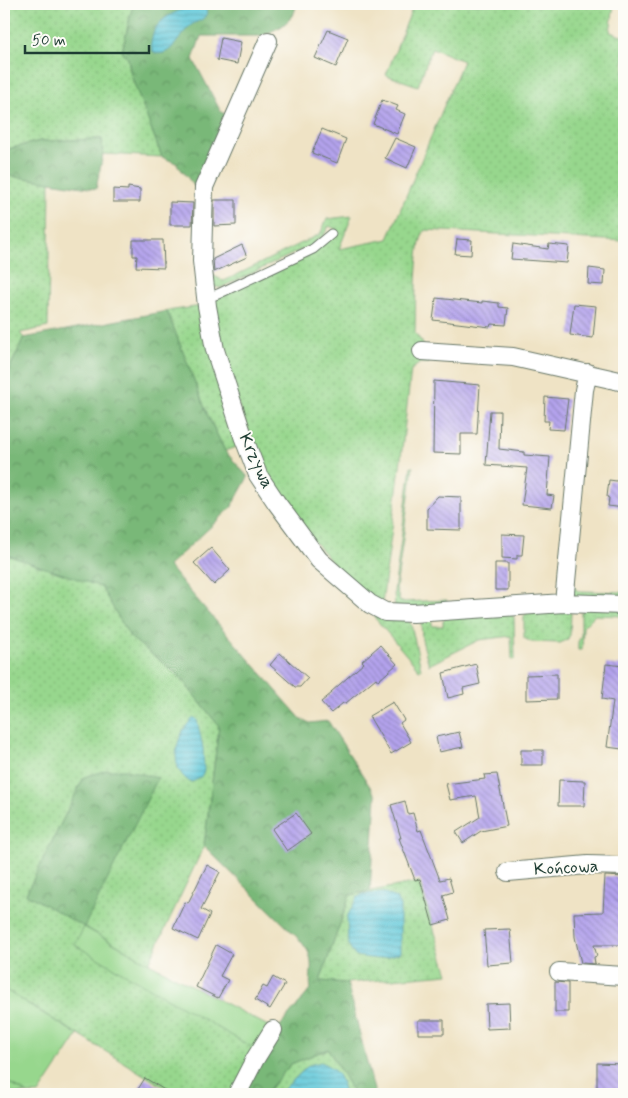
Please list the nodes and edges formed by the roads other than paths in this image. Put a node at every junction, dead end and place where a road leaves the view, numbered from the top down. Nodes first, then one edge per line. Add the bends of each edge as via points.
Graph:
1 (268, 41) dead end
2 (331, 234) dead end
3 (206, 298) junction
4 (422, 351) dead end
5 (588, 373) junction
6 (624, 382) edge
7 (564, 603) junction
8 (624, 605) edge
9 (624, 866) edge
10 (508, 872) dead end
11 (559, 972) dead end
12 (624, 976) edge
13 (273, 1030) dead end
14 (238, 1094) edge

1 - 3 street, Krzywa via 204,187 202,261
2 - 3 lane via 313,249
3 - 7 street, Krzywa via 215,350 258,475 320,560 370,604 385,612 413,613
4 - 5 street via 513,357
5 - 6 street
5 - 7 street
7 - 8 street, Krzywa
9 - 10 street, Końcowa via 588,865
11 - 12 street
13 - 14 street

